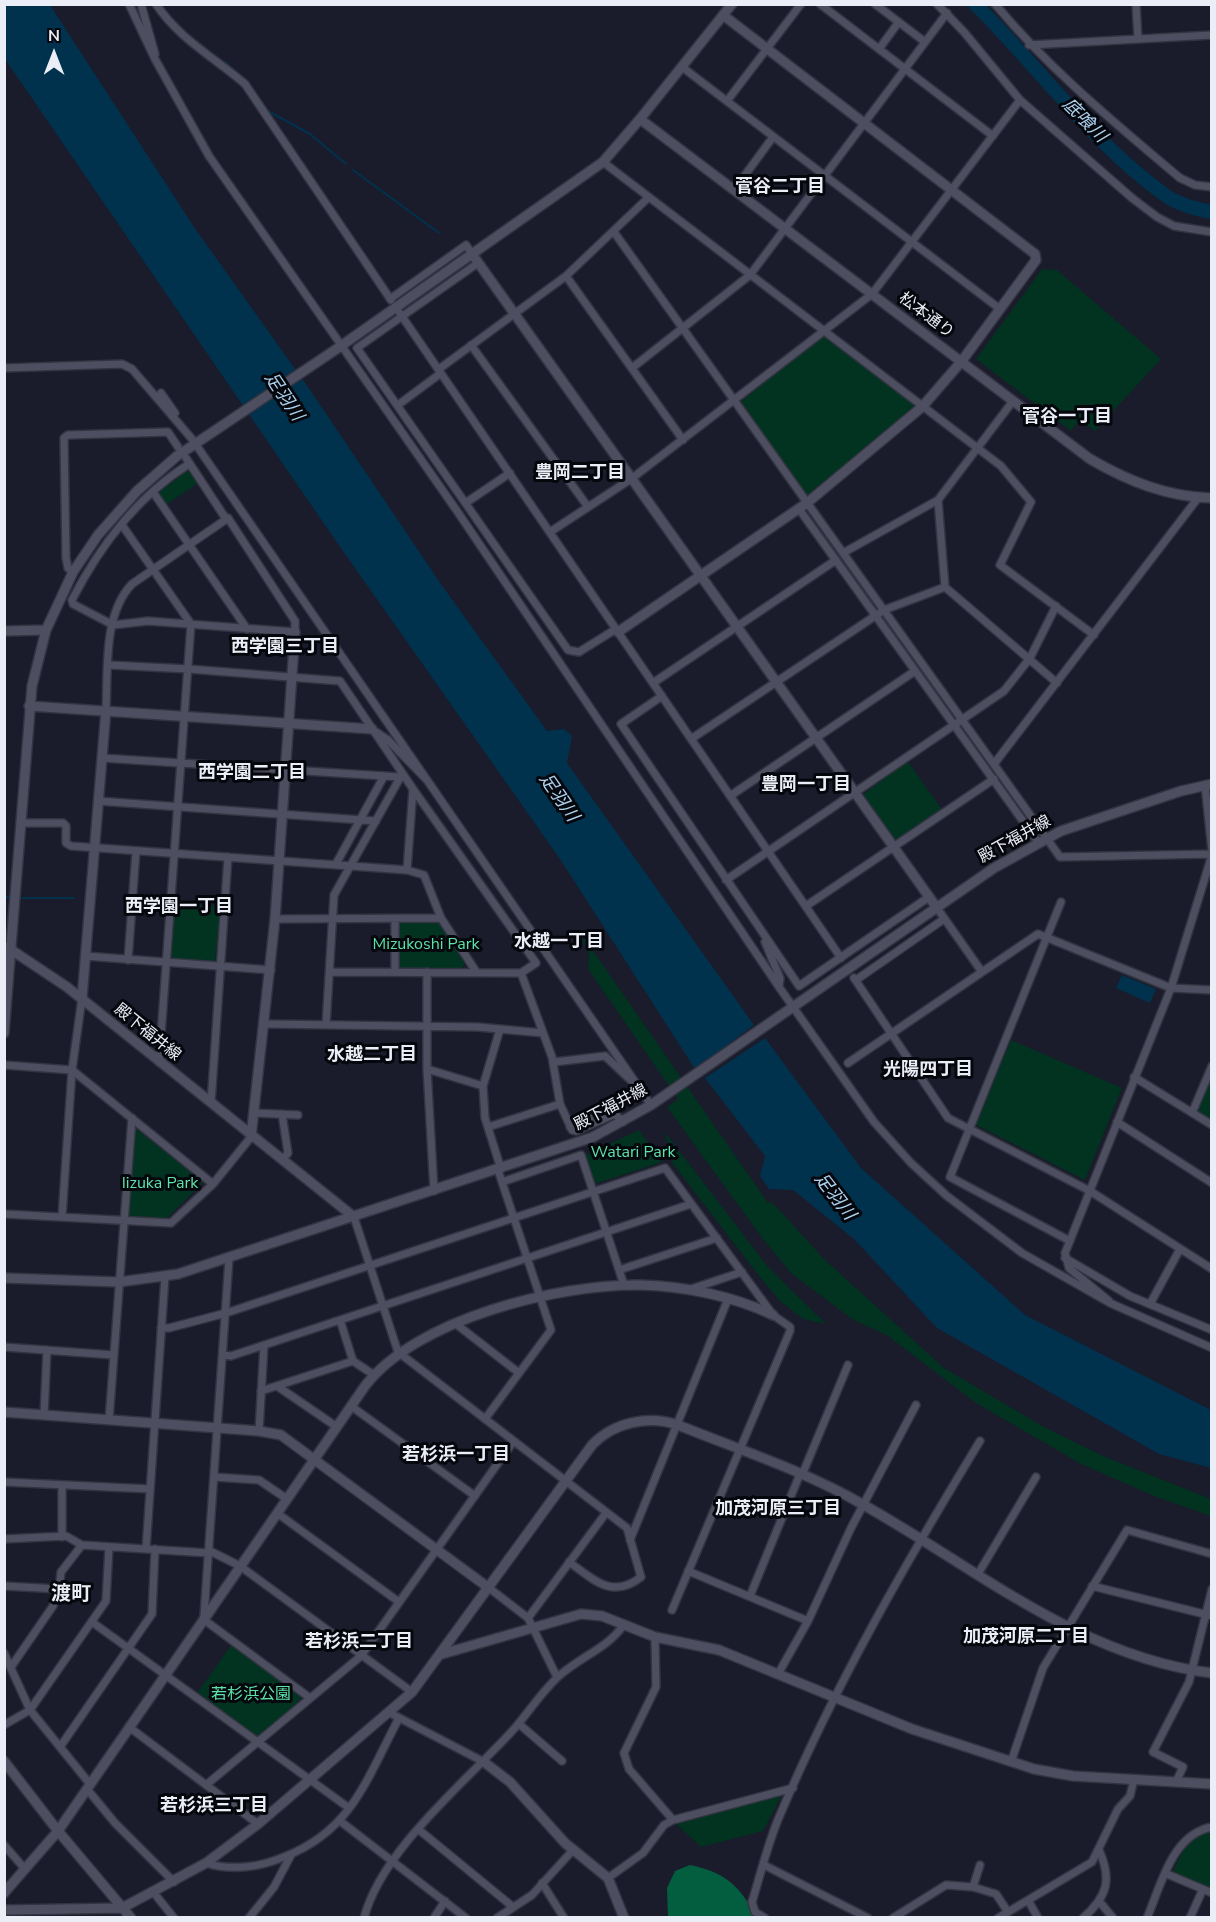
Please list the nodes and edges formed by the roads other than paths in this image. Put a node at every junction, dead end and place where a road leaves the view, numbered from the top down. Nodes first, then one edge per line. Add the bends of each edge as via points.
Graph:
1 (129, 4) edge
2 (141, 4) edge
3 (156, 4) edge
4 (732, 4) edge
5 (801, 4) edge
6 (820, 4) edge
7 (874, 4) edge
8 (937, 4) edge
9 (995, 4) edge
10 (1136, 4) edge
11 (947, 13) junction
12 (723, 15) junction
13 (898, 23) junction
14 (1212, 35) edge
15 (1138, 39) junction
16 (925, 42) junction
17 (1029, 45) junction
18 (767, 49) junction
19 (879, 49) junction
20 (155, 59) junction
21 (682, 67) junction
22 (905, 69) junction
23 (1020, 100) junction
24 (727, 101) junction
25 (640, 120) junction
26 (864, 123) junction
27 (773, 136) junction
28 (993, 136) junction
29 (603, 162) junction
30 (825, 176) junction
31 (1212, 187) edge
32 (734, 190) junction
33 (951, 190) junction
34 (649, 197) junction
35 (786, 230) junction
36 (614, 232) junction
37 (1212, 232) edge
38 (912, 242) junction
39 (472, 254) junction
40 (478, 264) junction
41 (750, 275) junction
42 (566, 276) junction
43 (872, 294) junction
44 (1000, 309) junction
45 (401, 314) junction
46 (514, 314) junction
47 (682, 328) junction
48 (824, 332) junction
49 (471, 345) junction
50 (340, 346) junction
51 (961, 362) junction
52 (4, 368) edge
53 (632, 368) junction
54 (440, 371) junction
55 (161, 393) dead end
56 (735, 401) junction
57 (1013, 401) junction
58 (398, 405) junction
59 (922, 407) junction
60 (182, 427) junction
61 (683, 440) junction
62 (197, 444) junction
63 (178, 447) dead end
64 (979, 448) junction
65 (510, 473) junction
66 (631, 478) junction
67 (153, 492) junction
68 (1198, 498) junction
69 (1212, 498) edge
70 (938, 500) junction
71 (467, 502) junction
72 (803, 506) junction
73 (588, 507) junction
74 (226, 519) junction
75 (122, 525) junction
76 (550, 532) junction
77 (189, 544) junction
78 (843, 553) junction
79 (836, 560) junction
80 (153, 569) junction
81 (73, 572) junction
82 (701, 577) junction
83 (945, 587) junction
84 (1056, 606) junction
85 (884, 610) junction
86 (876, 615) junction
87 (191, 624) junction
88 (113, 625) junction
89 (736, 626) junction
90 (247, 629) junction
91 (46, 630) junction
92 (4, 631) edge
93 (617, 631) junction
94 (295, 632) junction
95 (1094, 635) junction
96 (1030, 658) junction
97 (109, 665) junction
98 (189, 669) junction
99 (915, 671) junction
100 (292, 677) junction
101 (775, 681) junction
102 (1057, 682) junction
103 (653, 683) junction
104 (662, 696) junction
105 (29, 706) junction
106 (106, 711) junction
107 (185, 716) junction
108 (962, 719) junction
109 (289, 723) junction
110 (954, 724) junction
111 (372, 729) junction
112 (691, 739) junction
113 (816, 739) junction
114 (102, 758) junction
115 (182, 763) junction
116 (994, 764) junction
117 (286, 770) junction
118 (384, 776) junction
119 (401, 776) junction
120 (994, 779) junction
121 (1208, 784) edge
122 (433, 785) junction
123 (413, 789) junction
124 (854, 792) junction
125 (730, 796) junction
126 (98, 801) junction
127 (178, 807) junction
128 (283, 815) junction
129 (361, 820) junction
130 (376, 821) junction
131 (20, 823) junction
132 (1210, 824) edge
133 (1042, 840) junction
134 (94, 847) junction
135 (894, 848) junction
136 (768, 850) junction
137 (136, 851) junction
138 (175, 853) junction
139 (1212, 853) edge
140 (228, 857) junction
141 (279, 861) junction
142 (336, 864) junction
143 (351, 865) junction
144 (407, 870) junction
145 (726, 880) junction
146 (929, 897) junction
147 (1061, 902) dead end
148 (806, 906) junction
149 (937, 908) junction
150 (441, 918) junction
151 (275, 919) junction
152 (333, 919) junction
153 (395, 919) junction
154 (944, 919) junction
155 (764, 936) junction
156 (1049, 938) junction
157 (7, 947) edge
158 (85, 956) junction
159 (841, 958) junction
160 (128, 960) junction
161 (167, 963) junction
162 (220, 967) junction
163 (271, 970) junction
164 (330, 972) junction
165 (395, 972) junction
166 (427, 972) junction
167 (982, 972) junction
168 (477, 973) junction
169 (520, 973) junction
170 (779, 987) junction
171 (1172, 988) junction
172 (1212, 990) edge
173 (82, 998) junction
174 (793, 1006) junction
175 (266, 1024) junction
176 (326, 1025) junction
177 (426, 1026) junction
178 (500, 1029) junction
179 (4, 1033) edge
180 (543, 1033) junction
181 (892, 1034) junction
182 (159, 1062) junction
183 (554, 1062) junction
184 (848, 1063) dead end
185 (4, 1065) edge
186 (1212, 1066) edge
187 (427, 1069) junction
188 (72, 1070) junction
189 (1134, 1077) junction
190 (483, 1086) junction
191 (640, 1088) junction
192 (624, 1101) dead end
193 (211, 1103) junction
194 (560, 1104) junction
195 (651, 1105) junction
196 (255, 1113) junction
197 (1192, 1113) junction
198 (282, 1114) junction
199 (298, 1115) dead end
200 (132, 1118) junction
201 (623, 1122) junction
202 (1117, 1122) junction
203 (1212, 1125) edge
204 (570, 1127) junction
205 (488, 1128) junction
206 (969, 1129) junction
207 (251, 1137) junction
208 (282, 1160) junction
209 (499, 1169) junction
210 (502, 1182) junction
211 (1212, 1183) edge
212 (213, 1184) junction
213 (434, 1191) junction
214 (593, 1191) junction
215 (1090, 1191) junction
216 (691, 1204) junction
217 (4, 1214) edge
218 (62, 1217) junction
219 (354, 1217) junction
220 (514, 1218) junction
221 (125, 1220) junction
222 (608, 1231) junction
223 (717, 1238) junction
224 (1070, 1241) junction
225 (1180, 1249) junction
226 (527, 1258) junction
227 (1065, 1258) junction
228 (229, 1259) junction
229 (369, 1267) junction
230 (1212, 1269) edge
231 (620, 1270) junction
232 (742, 1272) junction
233 (165, 1277) junction
234 (4, 1278) edge
235 (119, 1282) junction
236 (624, 1285) junction
237 (686, 1291) junction
238 (540, 1298) junction
239 (728, 1299) junction
240 (1110, 1303) junction
241 (1150, 1304) junction
242 (382, 1307) junction
243 (226, 1313) junction
244 (773, 1315) junction
245 (340, 1320) junction
246 (456, 1324) junction
247 (161, 1328) junction
248 (1212, 1330) edge
249 (264, 1345) junction
250 (4, 1347) edge
251 (1212, 1348) edge
252 (47, 1350) junction
253 (398, 1352) junction
254 (113, 1355) junction
255 (223, 1355) junction
256 (353, 1361) junction
257 (848, 1365) dead end
258 (519, 1373) junction
259 (374, 1375) junction
260 (277, 1386) junction
261 (261, 1391) junction
262 (916, 1405) dead end
263 (351, 1406) junction
264 (4, 1412) edge
265 (44, 1415) junction
266 (485, 1419) junction
267 (109, 1420) junction
268 (155, 1423) junction
269 (678, 1425) junction
270 (337, 1427) junction
271 (218, 1428) junction
272 (259, 1431) junction
273 (513, 1442) junction
274 (981, 1442) dead end
275 (739, 1450) junction
276 (315, 1459) junction
277 (801, 1475) junction
278 (214, 1477) junction
279 (1036, 1477) dead end
280 (564, 1481) junction
281 (4, 1482) edge
282 (62, 1485) junction
283 (150, 1489) junction
284 (475, 1496) junction
285 (287, 1499) junction
286 (863, 1504) junction
287 (277, 1513) junction
288 (606, 1513) junction
289 (62, 1537) junction
290 (4, 1539) edge
291 (920, 1539) junction
292 (630, 1540) junction
293 (82, 1545) junction
294 (109, 1546) junction
295 (146, 1549) junction
296 (155, 1549) junction
297 (437, 1549) junction
298 (209, 1552) junction
299 (1212, 1554) edge
300 (569, 1562) junction
301 (240, 1566) junction
302 (688, 1571) junction
303 (978, 1574) junction
304 (4, 1586) edge
305 (1092, 1586) junction
306 (489, 1588) junction
307 (59, 1589) junction
308 (1212, 1589) edge
309 (750, 1596) junction
310 (399, 1602) junction
311 (672, 1610) dead end
312 (1208, 1616) edge
313 (203, 1617) junction
314 (528, 1618) junction
315 (808, 1621) junction
316 (92, 1622) junction
317 (623, 1626) junction
318 (1067, 1626) junction
319 (533, 1628) junction
320 (655, 1637) junction
321 (129, 1647) junction
322 (4, 1653) edge
323 (441, 1654) junction
324 (361, 1656) junction
325 (11, 1667) junction
326 (1192, 1670) junction
327 (1212, 1673) edge
328 (166, 1674) junction
329 (778, 1674) junction
330 (557, 1677) junction
331 (412, 1692) junction
332 (310, 1698) junction
333 (835, 1698) junction
334 (30, 1710) junction
335 (394, 1715) junction
336 (519, 1724) junction
337 (4, 1725) edge
338 (129, 1727) junction
339 (258, 1741) junction
340 (60, 1747) junction
341 (4, 1761) edge
342 (562, 1761) dead end
343 (484, 1762) junction
344 (1011, 1762) junction
345 (310, 1779) junction
346 (1134, 1779) junction
347 (1176, 1782) junction
348 (1212, 1784) edge
349 (206, 1785) junction
350 (88, 1787) junction
351 (793, 1788) junction
352 (349, 1808) junction
353 (674, 1820) junction
354 (340, 1821) junction
355 (258, 1824) junction
356 (1212, 1827) edge
357 (418, 1829) junction
358 (58, 1831) junction
359 (4, 1845) edge
360 (573, 1850) junction
361 (1099, 1850) junction
362 (291, 1855) junction
363 (393, 1862) junction
364 (206, 1863) junction
365 (764, 1864) junction
366 (980, 1865) dead end
367 (25, 1869) junction
368 (1167, 1874) junction
369 (608, 1878) junction
370 (174, 1882) junction
371 (542, 1883) junction
372 (974, 1887) junction
373 (1203, 1889) junction
374 (4, 1893) edge
375 (154, 1893) junction
376 (1212, 1893) edge
377 (1028, 1900) junction
378 (445, 1901) junction
379 (1099, 1901) junction
380 (513, 1907) junction
381 (122, 1908) junction
382 (4, 1910) edge
383 (1008, 1912) junction
384 (56, 1913) edge
385 (130, 1917) edge
386 (174, 1917) edge
387 (249, 1917) edge
388 (364, 1917) edge
389 (434, 1917) edge
390 (466, 1917) edge
391 (497, 1917) edge
392 (564, 1917) edge
393 (624, 1917) edge
394 (765, 1917) edge
395 (868, 1917) edge
396 (893, 1917) edge
397 (998, 1917) edge
398 (1038, 1917) edge
399 (1083, 1917) edge
400 (1113, 1917) edge
401 (1148, 1917) edge
402 (1190, 1917) edge

1 - 20 street
2 - 20 street
3 - 39 street via 172,26 245,84 390,299 466,245
4 - 12 street
5 - 18 street
6 - 19 street
7 - 13 street
8 - 11 street
9 - 17 street
10 - 15 street
11 - 16 street
11 - 23 street
12 - 18 street
12 - 21 street
13 - 16 street
13 - 19 street
14 - 15 street
15 - 17 street
16 - 22 street
17 - 31 street via 1086,100 1180,178 1195,186
18 - 24 street
18 - 26 street
19 - 22 street
20 - 50 street via 209,156
21 - 24 street
21 - 25 street
22 - 26 street
22 - 28 street
23 - 28 street
23 - 37 street via 1157,217 1174,226
24 - 27 street
25 - 29 street
25 - 32 street, 松本通り
26 - 30 street
26 - 33 street
27 - 30 street
27 - 32 street
28 - 33 street
29 - 34 street
29 - 39 street
30 - 35 street
30 - 38 street
32 - 35 street, 松本通り
33 - 38 street
33 - 44 street via 1035,254 1036,260
34 - 36 street
34 - 41 street
35 - 41 street
35 - 43 street, 松本通り
36 - 42 street
36 - 47 street
38 - 43 street
38 - 44 street
39 - 40 street
39 - 50 street
40 - 45 street
40 - 46 street
41 - 47 street
41 - 48 street
42 - 46 street
42 - 53 street
43 - 48 street
43 - 51 street, 松本通り
44 - 51 street
45 - 54 street
45 - 58 street via 357,348
46 - 49 street
46 - 66 street
47 - 53 street
47 - 56 street
48 - 56 street
48 - 59 street
49 - 54 street
49 - 73 street
50 - 62 street
50 - 170 street
51 - 57 street, 松本通り
51 - 59 street
52 - 60 street via 127,365
53 - 61 street
54 - 58 street
54 - 65 street
55 - 60 street
56 - 61 street
56 - 72 street
57 - 64 street
57 - 68 street, 松本通り via 1109,470 1137,483
58 - 71 street
59 - 64 street
59 - 72 street
60 - 62 street
61 - 66 street
62 - 81 street via 157,472 125,504
62 - 122 street
63 - 81 street via 168,432 64,438 66,558
64 - 70 street
64 - 84 street via 1031,502 1000,565
65 - 71 street
65 - 76 street
66 - 73 street
66 - 82 street
67 - 74 street via 188,461
67 - 75 street
67 - 77 street
68 - 69 street, 松本通り
68 - 95 street
70 - 78 street
70 - 83 street
71 - 93 street via 568,650 579,652
72 - 78 street
72 - 79 street
72 - 82 street
73 - 76 street
74 - 77 street
74 - 94 street via 295,621
75 - 80 street
75 - 88 street via 89,568 72,600 76,607
76 - 93 street
77 - 80 street
77 - 90 street
78 - 85 street
79 - 86 street
79 - 89 street
80 - 87 street
80 - 88 street via 123,593
81 - 91 street
82 - 89 street
82 - 93 street
83 - 85 street
83 - 96 street
84 - 95 street
84 - 96 street
85 - 86 street
85 - 108 street
86 - 99 street
86 - 101 street
87 - 88 street via 137,621
87 - 90 street
87 - 98 street
88 - 97 street
89 - 101 street
89 - 103 street
90 - 94 street
91 - 92 street
91 - 105 street
93 - 103 street
94 - 100 street
95 - 102 street
96 - 102 street
96 - 108 street via 1004,691
97 - 98 street
97 - 106 street
98 - 100 street
98 - 107 street
99 - 110 street
99 - 113 street
100 - 109 street
100 - 111 street via 340,681
101 - 112 street
101 - 113 street
102 - 116 street
103 - 104 street
104 - 112 street
104 - 145 street via 621,724
105 - 106 street
105 - 131 street
106 - 107 street
106 - 114 street
107 - 109 street
107 - 115 street
108 - 110 street
108 - 116 street
109 - 111 street
109 - 117 street
110 - 120 street
110 - 124 street
111 - 119 street
111 - 122 street
112 - 125 street
113 - 124 street
113 - 125 street
114 - 115 street
114 - 126 street
115 - 117 street
115 - 127 street
116 - 133 street
117 - 118 street
117 - 128 street
118 - 119 street
118 - 129 street
119 - 123 street
119 - 130 street
120 - 133 street
120 - 135 street
121 - 132 street
121 - 133 street, 殿下福井線 via 1094,819
122 - 191 street
123 - 144 street
123 - 169 street via 536,963
124 - 135 street
124 - 136 street
125 - 136 street
126 - 127 street
126 - 134 street
127 - 128 street
127 - 138 street
128 - 129 street
128 - 141 street
129 - 130 street
129 - 142 street
130 - 143 street
131 - 134 street via 63,823 67,844
131 - 157 street
132 - 139 street
133 - 139 street via 1060,857
133 - 149 street, 殿下福井線
134 - 137 street
134 - 158 street
135 - 146 street
135 - 148 street
136 - 145 street
136 - 148 street
137 - 138 street
137 - 160 street
138 - 140 street
138 - 161 street
139 - 171 street
140 - 141 street
140 - 162 street
141 - 142 street
141 - 151 street
142 - 143 street
143 - 144 street
143 - 152 street via 334,895
144 - 150 street via 424,875
145 - 155 street
146 - 149 street
146 - 159 street
147 - 156 street
148 - 159 street
149 - 154 street
149 - 174 street, 殿下福井線
150 - 153 street
150 - 168 street
151 - 152 street
151 - 163 street
152 - 153 street
152 - 164 street
153 - 165 street
154 - 167 street
154 - 181 street via 855,979
155 - 159 street via 799,986
155 - 170 street via 780,978
156 - 167 street via 1038,934
156 - 171 street
156 - 206 street
157 - 173 street, 殿下福井線
157 - 179 street
158 - 160 street
158 - 173 street
160 - 161 street
161 - 162 street
161 - 182 street
162 - 163 street
162 - 193 street
163 - 175 street
164 - 165 street
164 - 176 street
165 - 166 street
166 - 168 street
166 - 177 street
167 - 181 street
168 - 169 street
169 - 180 street
170 - 174 street
171 - 172 street
171 - 189 street
173 - 182 street, 殿下福井線
173 - 188 street
174 - 195 street, 殿下福井線
174 - 240 street via 874,1122 911,1163 1022,1253
175 - 176 street
175 - 196 street
176 - 177 street
177 - 178 street
177 - 187 street
178 - 180 street
178 - 190 street
180 - 183 street
181 - 184 street
181 - 206 street via 948,1118
182 - 193 street, 殿下福井線
183 - 191 street via 605,1056
183 - 194 street
185 - 188 street
186 - 197 street
187 - 190 street
187 - 213 street
188 - 200 street
188 - 218 street
189 - 197 street
189 - 202 street
190 - 205 street
191 - 195 street
192 - 204 street
193 - 207 street, 殿下福井線
194 - 204 street
194 - 205 street
195 - 201 street, 殿下福井線
196 - 198 street
196 - 207 street
197 - 203 street
198 - 199 street
198 - 208 street via 288,1153
200 - 212 street
200 - 221 street
201 - 204 street via 616,1113 576,1131
201 - 209 street, 殿下福井線 via 593,1137
202 - 211 street
202 - 215 street
205 - 209 street
206 - 215 street
206 - 224 street via 950,1177
207 - 208 street, 殿下福井線
207 - 212 street
208 - 219 street, 殿下福井線
209 - 210 street
209 - 213 street, 殿下福井線
210 - 214 street via 581,1155
210 - 220 street
212 - 221 street via 171,1223
213 - 219 street, 殿下福井線
214 - 216 street via 665,1168
214 - 220 street
214 - 222 street
215 - 224 street
215 - 225 street
216 - 222 street
216 - 223 street
217 - 218 street
218 - 221 street
219 - 228 street
219 - 229 street
220 - 226 street
220 - 229 street
221 - 235 street
222 - 226 street
222 - 231 street
223 - 231 street
223 - 232 street
224 - 227 street
225 - 230 street
225 - 241 street
226 - 238 street
226 - 242 street
227 - 240 street via 1069,1268 1107,1296
227 - 241 street
228 - 233 street
228 - 243 street
229 - 242 street
229 - 243 street
231 - 236 street
232 - 237 street
232 - 244 street
233 - 235 street
233 - 247 street
234 - 235 street
235 - 254 street
236 - 237 street
236 - 238 street
237 - 239 street
238 - 246 street
238 - 258 street via 551,1330
239 - 244 street
239 - 269 street
240 - 251 street
241 - 248 street
242 - 245 street
242 - 253 street
243 - 247 street
243 - 255 street
244 - 275 street via 790,1331
245 - 249 street
245 - 256 street
246 - 253 street
246 - 258 street
247 - 268 street
249 - 255 street
249 - 261 street
250 - 252 street
252 - 254 street
252 - 265 street
253 - 259 street
253 - 266 street
254 - 267 street
255 - 271 street
256 - 259 street
256 - 260 street
257 - 277 street
258 - 266 street
259 - 263 street
260 - 261 street
260 - 270 street
261 - 272 street
262 - 286 street
263 - 270 street
263 - 284 street
264 - 265 street
265 - 267 street
266 - 273 street
267 - 268 street
268 - 271 street
268 - 283 street
269 - 275 street
269 - 280 street via 650,1420 616,1429 597,1440
269 - 292 street
270 - 276 street
271 - 272 street
271 - 278 street
272 - 276 street via 281,1435
273 - 280 street
273 - 284 street
274 - 291 street
275 - 277 street
275 - 302 street
276 - 285 street
276 - 297 street
277 - 286 street
277 - 309 street
278 - 285 street via 259,1479
278 - 298 street
279 - 303 street
280 - 288 street
280 - 306 street
281 - 282 street
282 - 283 street
282 - 289 street
283 - 295 street
284 - 297 street
285 - 287 street
286 - 291 street
286 - 315 street
287 - 301 street
287 - 310 street
288 - 292 street via 627,1528
288 - 300 street
289 - 290 street
289 - 293 street
291 - 303 street
291 - 333 street
292 - 300 street via 641,1577 636,1581 605,1587
293 - 294 street
293 - 307 street via 61,1572
294 - 295 street
294 - 316 street via 106,1601
295 - 296 street
296 - 298 street
296 - 321 street via 152,1614
297 - 306 street
297 - 310 street
298 - 301 street
298 - 313 street
299 - 305 street via 1127,1530
300 - 314 street
301 - 313 street
301 - 324 street
302 - 309 street
302 - 311 street
303 - 318 street
304 - 307 street
305 - 312 street
305 - 318 street
306 - 314 street
306 - 323 street
307 - 325 street via 53,1606
308 - 312 street
309 - 315 street
310 - 324 street
312 - 326 street
313 - 328 street
313 - 332 street
314 - 319 street
315 - 329 street
316 - 321 street
316 - 334 street
317 - 319 street via 602,1616 581,1614
317 - 320 street
317 - 330 street via 606,1645
318 - 326 street via 1111,1648
318 - 344 street via 1043,1668
319 - 323 street
319 - 330 street
320 - 329 street via 706,1645
320 - 353 street via 656,1687 624,1753 629,1769
321 - 328 street
321 - 340 street
322 - 325 street
323 - 331 street
324 - 331 street
324 - 332 street
325 - 334 street
326 - 327 street
326 - 347 street via 1153,1752 1183,1767
328 - 338 street
328 - 339 street
329 - 333 street
330 - 336 street
331 - 335 street
332 - 339 street
333 - 344 street
333 - 351 street
334 - 337 street
334 - 340 street
335 - 343 street
335 - 345 street
335 - 352 street
336 - 342 street
336 - 343 street
338 - 349 street
338 - 350 street
339 - 345 street
339 - 349 street
340 - 350 street
341 - 358 street
343 - 357 street
343 - 360 street via 510,1782 541,1820
344 - 346 street via 1055,1774
345 - 352 street
345 - 355 street
346 - 347 street
346 - 361 street via 1130,1796 1118,1809
347 - 348 street
349 - 355 street
350 - 358 street
350 - 370 street via 115,1823
351 - 353 street
351 - 365 street via 779,1816
352 - 354 street
353 - 369 street via 664,1826 643,1853
354 - 362 street via 315,1844
354 - 363 street
355 - 364 street
356 - 368 street via 1190,1835 1178,1847
357 - 363 street
357 - 380 street
358 - 367 street
358 - 381 street
359 - 367 street
360 - 369 street
360 - 371 street
361 - 377 street via 1092,1862
361 - 379 street via 1108,1870
362 - 364 street via 252,1866 222,1868
362 - 387 street via 274,1887
363 - 378 street
363 - 388 street
364 - 370 street
365 - 394 street via 752,1906
365 - 395 street
366 - 372 street
367 - 374 street
368 - 373 street
368 - 401 street
369 - 393 street
370 - 375 street
371 - 380 street
371 - 392 street
372 - 383 street via 996,1894
372 - 396 street via 946,1885
373 - 376 street
373 - 402 street
375 - 381 street
375 - 386 street
377 - 383 street
377 - 398 street
378 - 389 street
378 - 390 street
379 - 399 street
379 - 400 street
380 - 391 street
381 - 384 street
381 - 385 street
382 - 384 street
383 - 397 street

